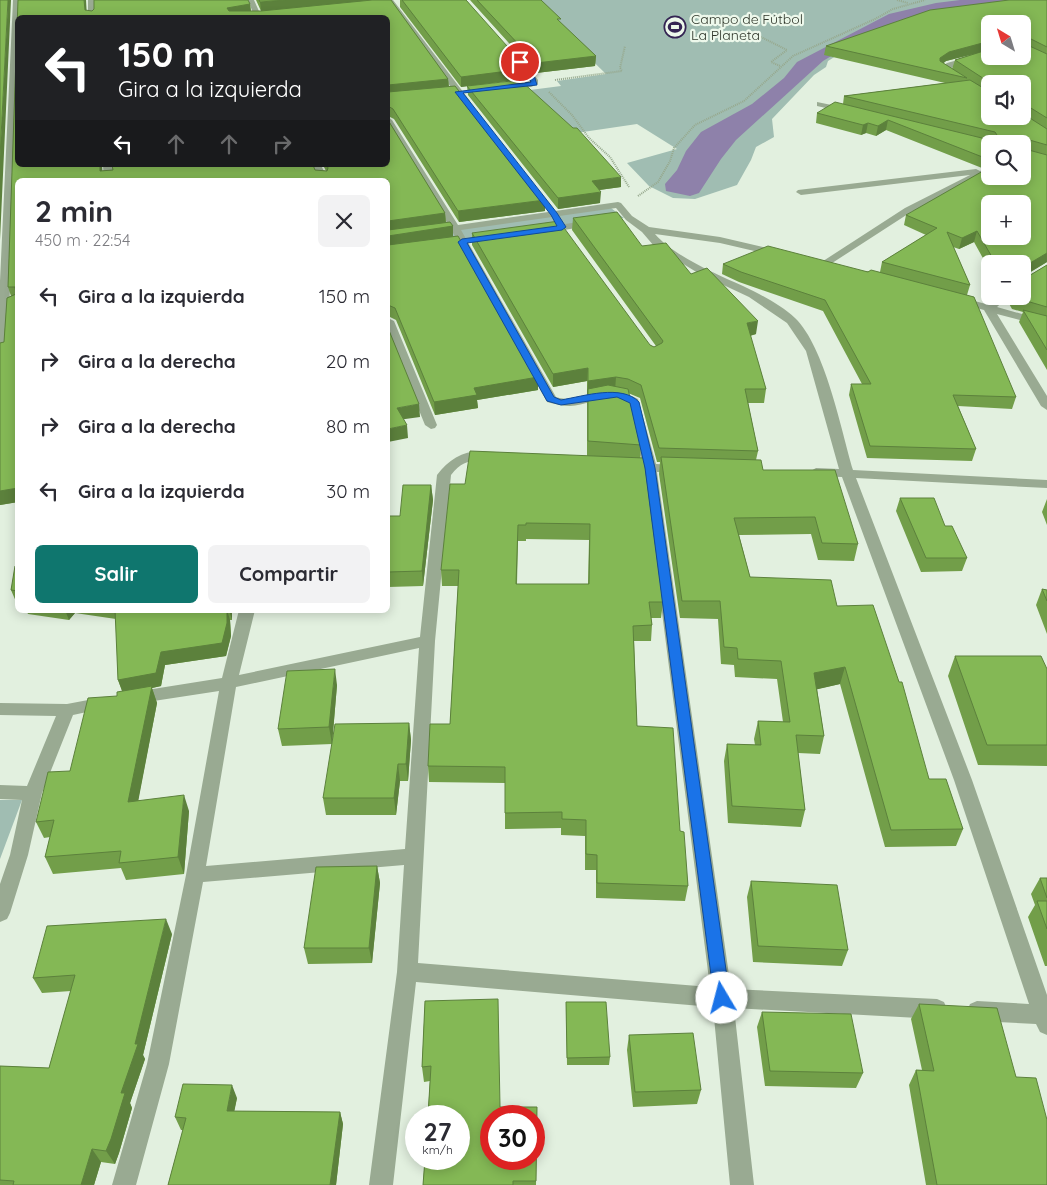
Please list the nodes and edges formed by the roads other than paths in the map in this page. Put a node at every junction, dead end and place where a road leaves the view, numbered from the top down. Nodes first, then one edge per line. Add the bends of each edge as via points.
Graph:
1 (16, 0) edge
2 (91, 0) edge
3 (251, 0) edge
4 (392, 2) edge
5 (267, 14) edge
6 (91, 15) edge
7 (258, 15) edge
8 (263, 15) edge
9 (13, 39) edge
10 (501, 41) edge
11 (981, 56) edge
12 (495, 88) edge
13 (981, 94) edge
14 (820, 104) dead end
15 (470, 107) edge
16 (858, 113) edge
17 (390, 123) edge
18 (14, 140) edge
19 (981, 171) edge
20 (981, 173) edge
21 (801, 192) dead end
22 (552, 211) junction
23 (600, 222) edge
24 (455, 228) junction
25 (436, 230) edge
26 (646, 230) junction
27 (535, 231) edge
28 (565, 231) junction
29 (786, 255) edge
30 (840, 269) edge
31 (15, 288) edge
32 (2, 290) edge
33 (950, 298) edge
34 (15, 303) edge
35 (2, 305) edge
36 (992, 305) edge
37 (988, 308) junction
38 (1047, 324) edge
39 (390, 326) edge
40 (0, 354) edge
41 (1047, 406) edge
42 (431, 425) dead end
43 (502, 458) edge
44 (611, 466) edge
45 (650, 468) junction
46 (689, 469) edge
47 (798, 472) edge
48 (847, 473) junction
49 (1047, 484) edge
50 (245, 613) edge
51 (426, 641) junction
52 (229, 683) junction
53 (0, 709) edge
54 (67, 710) junction
55 (0, 792) edge
56 (33, 793) junction
57 (414, 856) junction
58 (195, 874) junction
59 (0, 913) edge
60 (407, 972) junction
61 (722, 998) junction
62 (1046, 1018) edge
63 (124, 1185) edge
64 (380, 1185) edge
65 (742, 1185) edge

1 - 9 street
2 - 6 street
3 - 7 street
4 - 15 street
5 - 8 street
9 - 18 street
10 - 12 street via 535,82
11 - 13 street via 943,70
14 - 16 street
17 - 24 street
18 - 32 street
19 - 21 street
20 - 30 street via 908,210 817,264
22 - 24 street
22 - 26 street via 618,205 624,219
22 - 28 street
23 - 28 street
24 - 25 street
24 - 45 street via 551,399 561,403 617,394 627,397 634,402
26 - 29 street via 720,240
26 - 48 street via 658,244 753,295 791,321 812,351
27 - 28 street
31 - 32 street
32 - 35 street
33 - 37 street
34 - 35 street
35 - 40 street
36 - 37 street
37 - 38 street
37 - 41 street
39 - 42 street
43 - 51 street via 473,455 453,462 444,475
44 - 45 street
45 - 46 street
45 - 61 street
47 - 48 street
48 - 49 street
48 - 62 street via 963,780
50 - 52 street
51 - 52 street
51 - 57 street
52 - 54 street
52 - 58 street
53 - 54 street
54 - 56 street
55 - 56 street
56 - 59 street via 19,855
57 - 58 street
57 - 60 street
58 - 63 street via 158,1064
60 - 61 street
60 - 64 street
61 - 62 street
61 - 65 street

